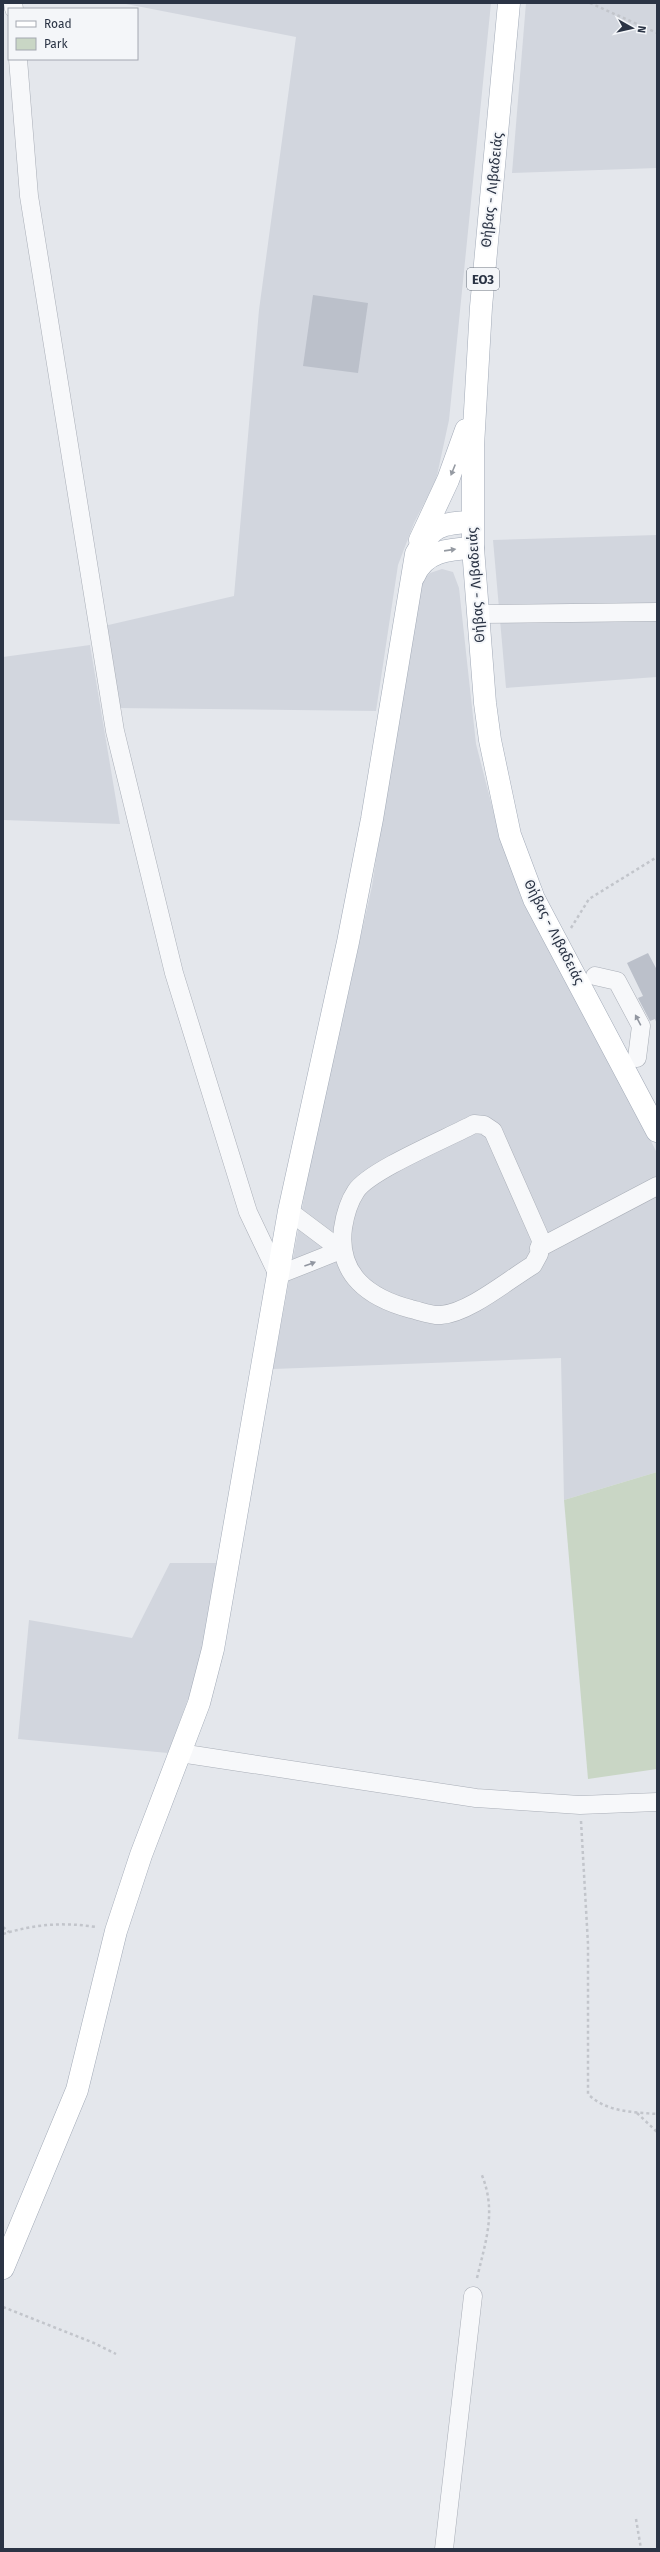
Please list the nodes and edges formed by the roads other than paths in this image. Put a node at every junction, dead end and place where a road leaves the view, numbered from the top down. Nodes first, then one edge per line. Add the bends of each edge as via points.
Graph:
1 (509, 3) edge
2 (18, 60) edge
3 (475, 392) junction
4 (472, 522) junction
5 (473, 548) junction
6 (416, 554) junction
7 (412, 580) junction
8 (657, 612) edge
9 (478, 614) junction
10 (595, 976) dead end
11 (637, 1058) dead end
12 (657, 1131) edge
13 (657, 1186) edge
14 (289, 1211) junction
15 (539, 1248) junction
16 (341, 1250) junction
17 (278, 1275) junction
18 (180, 1753) junction
19 (657, 1802) edge
20 (3, 2268) edge
21 (473, 2296) road end
22 (444, 2549) edge

1 - 3 main road, Θήβας - Λιβαδειάς / ΕΟ3
2 - 17 street via 29,196 115,731 174,973 248,1212
3 - 4 main road, Θήβας - Λιβαδειάς / ΕΟ3
3 -> 6 main road via 458,457 429,518
4 - 5 main road, Θήβας - Λιβαδειάς / ΕΟ3
4 - 6 main road via 450,523 438,527 426,537
7 -> 5 main road via 417,569 435,554 447,549
5 - 9 main road, Θήβας - Λιβαδειάς / ΕΟ3
6 - 7 main road
7 - 14 main road via 366,850
8 - 9 street
9 - 12 main road, Θήβας - Λιβαδειάς / ΕΟ3 via 490,740 510,835 534,899
11 -> 10 street via 642,1026 617,981
13 - 15 street
14 - 16 street
14 - 17 main road
15 - 16 street via 533,1265 459,1311 440,1315 393,1304 367,1289 349,1270
15 - 16 street via 541,1240 493,1131 484,1125 474,1124 372,1176 361,1185 346,1211
17 -> 16 street
17 - 18 main road via 213,1649 199,1703
18 - 19 street via 453,1795 580,1805
18 - 20 main road via 116,1930 77,2090
21 - 22 street

